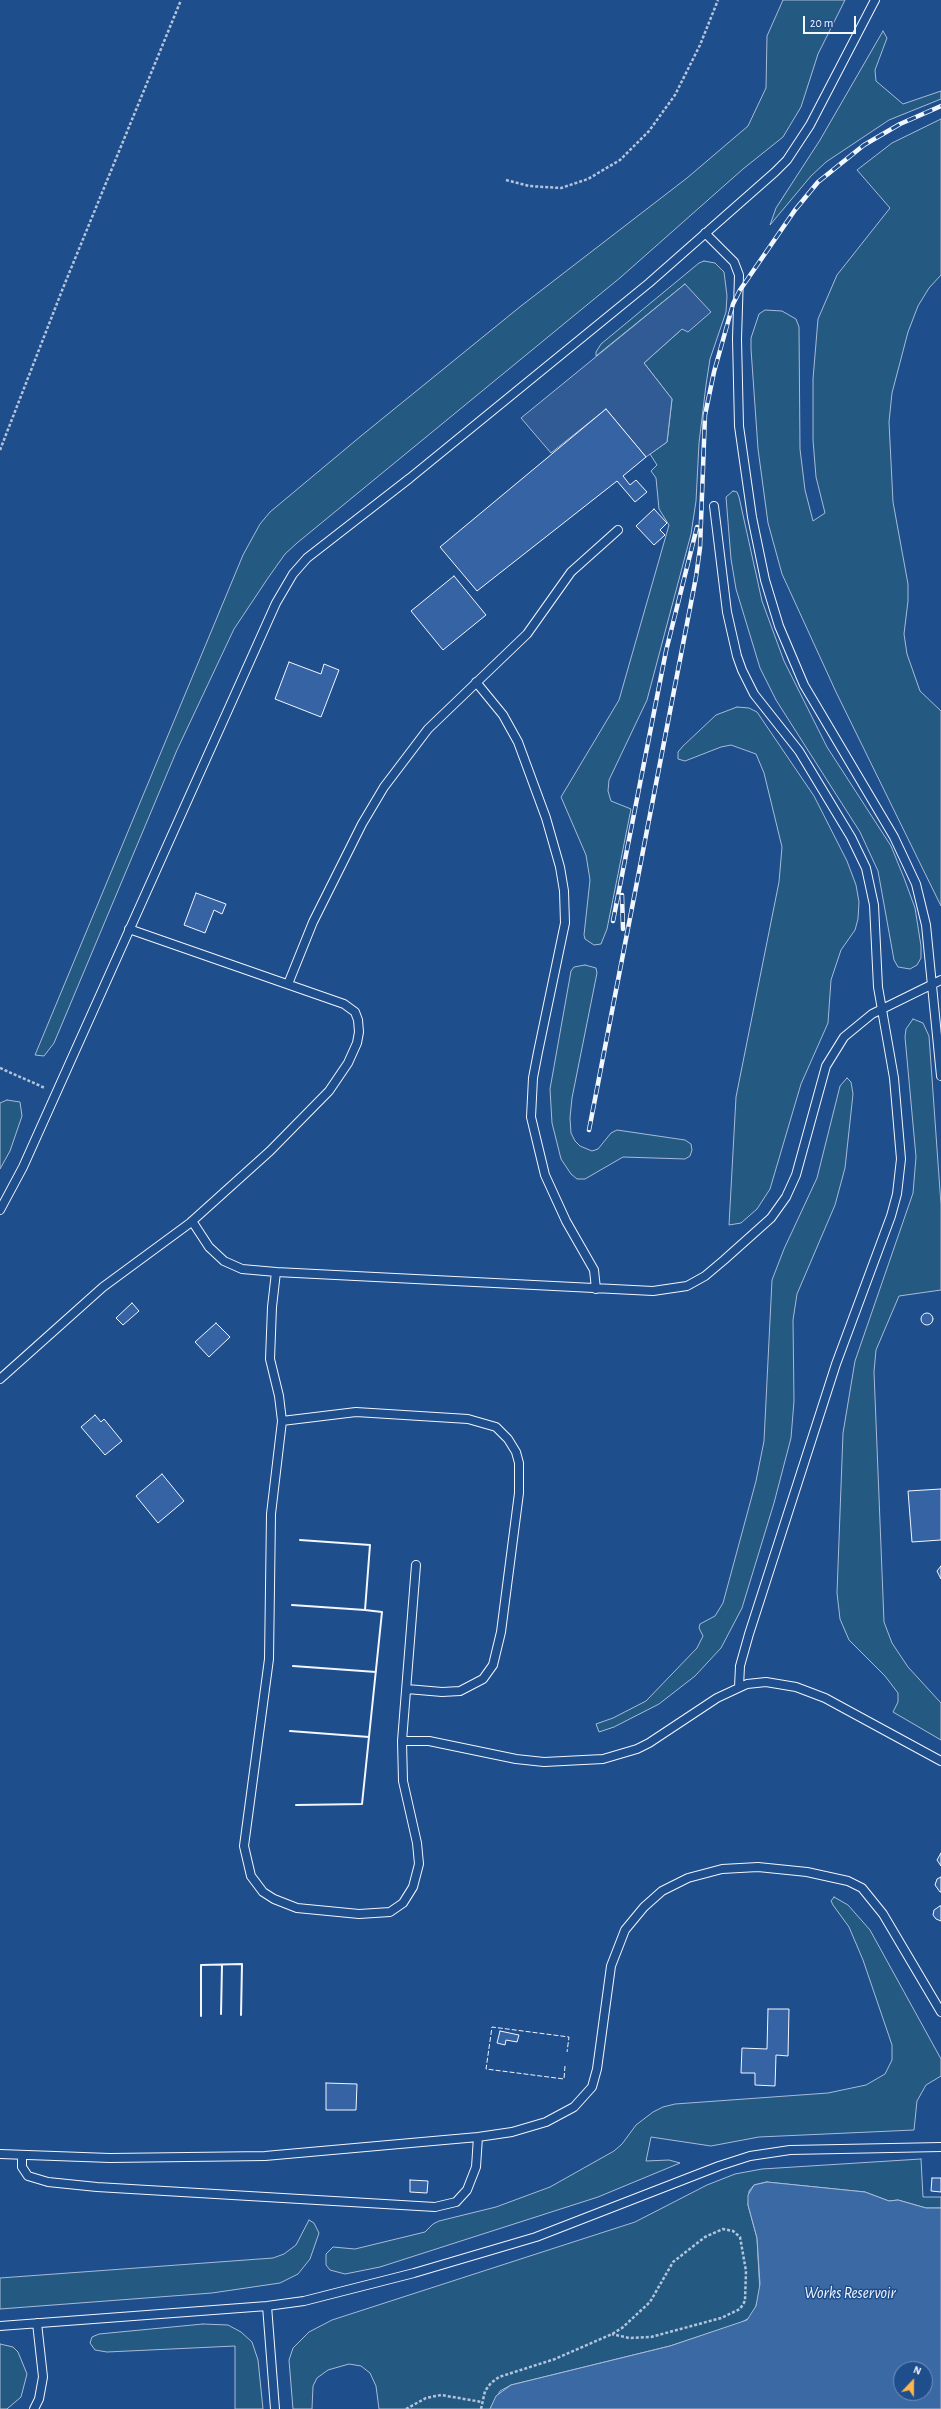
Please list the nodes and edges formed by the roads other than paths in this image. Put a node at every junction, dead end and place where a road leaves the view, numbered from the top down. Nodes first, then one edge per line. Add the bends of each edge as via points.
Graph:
1 (875, 0) edge
2 (705, 233) junction
3 (714, 506) dead end
4 (618, 530) dead end
5 (476, 682) junction
6 (129, 929) junction
7 (941, 980) edge
8 (288, 984) junction
9 (933, 984) junction
10 (882, 1008) junction
11 (941, 1076) edge
12 (0, 1210) edge
13 (192, 1221) junction
14 (276, 1272) junction
15 (596, 1289) junction
16 (0, 1379) edge
17 (282, 1421) junction
18 (416, 1565) dead end
19 (739, 1687) junction
20 (407, 1689) junction
21 (402, 1741) junction
22 (941, 1761) edge
23 (941, 2012) edge
24 (478, 2137) junction
25 (941, 2147) edge
26 (0, 2154) edge
27 (22, 2155) junction
28 (267, 2306) junction
29 (37, 2323) junction
30 (0, 2326) edge
31 (34, 2409) edge
32 (275, 2409) edge

1 - 2 lane via 810,125 787,160
2 - 6 lane via 643,288 307,558 293,574 276,603
2 - 9 lane via 730,258 738,271 739,426 752,517 772,603 784,640 804,685 894,837 916,884 924,910
3 - 10 lane via 727,612 742,670 754,694 799,751 851,836 866,868 874,905 878,987
4 - 5 lane via 571,572 527,634
5 - 8 lane via 428,729 384,787 362,824 313,922
5 - 15 lane via 503,715 518,742 541,802 560,867 566,923 533,1078 531,1117 545,1175 594,1270
6 - 8 lane
6 - 12 lane via 20,1174
7 - 9 lane
8 - 13 lane via 344,1004 355,1012 360,1024 354,1052 340,1076 307,1116
9 - 10 lane
9 - 11 lane
10 - 15 lane via 844,1037 829,1058 792,1186 771,1218 715,1268 688,1286 653,1291
10 - 19 lane via 898,1116 901,1159 897,1194 836,1364 749,1634 740,1666
13 - 14 lane via 209,1247 224,1261 242,1269
13 - 16 lane via 103,1287
14 - 15 lane
14 - 17 lane via 270,1359
17 - 20 lane via 356,1412 468,1419 496,1427 516,1452 519,1493 501,1632 493,1665 483,1679 460,1691
17 - 21 lane via 271,1514 269,1659 244,1846 251,1876 263,1892 280,1902 298,1908 359,1914 390,1912 403,1903 413,1887 419,1864 417,1843 405,1792
18 - 20 lane
19 - 21 lane via 717,1698 649,1743 603,1760 544,1762 516,1759 429,1741
19 - 22 lane via 766,1682 810,1692 840,1705
20 - 21 lane
23 - 24 lane via 883,1914 869,1896 854,1884 823,1875 758,1867 703,1873 674,1884 652,1898 625,1930 611,1966 597,2070 587,2095 565,2113 546,2122 512,2132
24 - 27 lane via 236,2158
24 - 27 lane via 476,2167 467,2190 456,2202 435,2207 55,2183 28,2176 22,2167
25 - 28 lane via 790,2150 750,2156 712,2168 536,2237 332,2294
26 - 27 lane
28 - 29 lane
28 - 32 lane
29 - 30 lane
29 - 31 lane via 43,2377 39,2399

